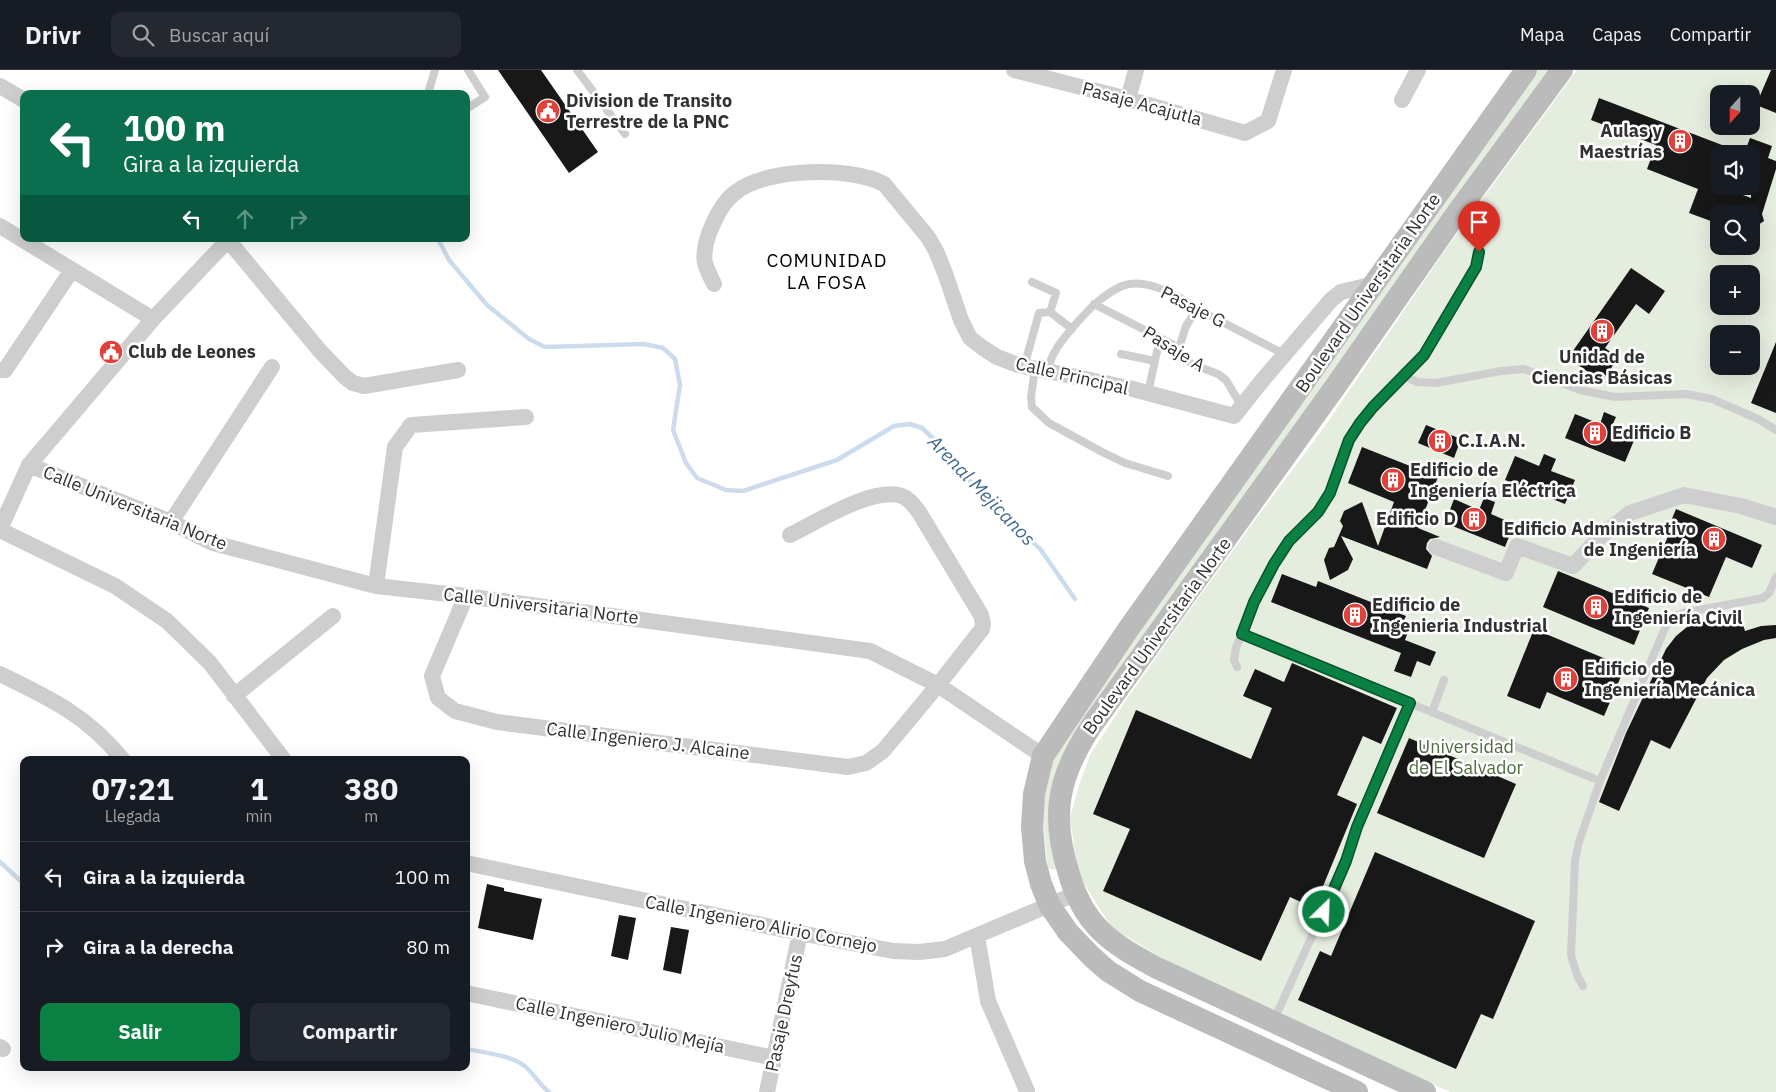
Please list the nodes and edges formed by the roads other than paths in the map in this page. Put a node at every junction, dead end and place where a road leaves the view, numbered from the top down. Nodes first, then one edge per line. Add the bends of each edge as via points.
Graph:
1 (435, 70) edge
2 (468, 70) edge
3 (577, 70) edge
4 (1014, 70) edge
5 (1136, 70) edge
6 (1284, 70) edge
7 (1418, 70) edge
8 (1526, 70) edge
9 (1562, 70) edge
10 (0, 86) edge
11 (429, 90) edge
12 (20, 98) edge
13 (1128, 99) junction
14 (1402, 100) dead end
15 (470, 106) edge
16 (625, 134) dead end
17 (1454, 217) junction
18 (0, 226) edge
19 (20, 238) edge
20 (26, 242) edge
21 (226, 242) edge
22 (231, 242) edge
23 (72, 270) junction
24 (1032, 282) dead end
25 (714, 284) dead end
26 (1374, 284) junction
27 (1094, 304) junction
28 (1197, 309) junction
29 (1050, 312) junction
30 (153, 319) junction
31 (1072, 329) junction
32 (1160, 338) junction
33 (1178, 351) junction
34 (1121, 354) dead end
35 (1284, 354) junction
36 (1155, 360) junction
37 (272, 367) dead end
38 (1035, 369) junction
39 (0, 370) edge
40 (458, 370) dead end
41 (1404, 376) junction
42 (1148, 393) junction
43 (1242, 407) junction
44 (526, 418) dead end
45 (1776, 430) edge
46 (29, 465) junction
47 (1168, 476) dead end
48 (1776, 517) edge
49 (171, 522) junction
50 (0, 530) edge
51 (790, 535) dead end
52 (1436, 547) dead end
53 (1776, 578) edge
54 (376, 586) junction
55 (466, 596) junction
56 (333, 616) dead end
57 (1242, 634) junction
58 (1236, 667) dead end
59 (0, 674) edge
60 (1444, 680) dead end
61 (938, 685) junction
62 (234, 696) junction
63 (1410, 703) junction
64 (1432, 712) junction
65 (119, 756) edge
66 (281, 756) edge
67 (1043, 756) junction
68 (1600, 781) junction
69 (470, 864) edge
70 (1075, 894) junction
71 (1050, 906) junction
72 (800, 933) junction
73 (977, 936) junction
74 (1583, 986) dead end
75 (470, 994) edge
76 (1273, 1022) junction
77 (774, 1058) junction
78 (1027, 1091) edge
79 (767, 1092) edge
80 (1357, 1092) edge
81 (1425, 1092) edge

1 - 11 lane
2 - 15 lane via 485,97
3 - 16 lane
4 - 13 street, Pasaje Acajutla
5 - 13 street
6 - 13 street, Pasaje Acajutla via 1268,121 1245,133
7 - 14 street
8 - 26 main road, Boulevard Universitaria Norte
9 - 17 main road, Boulevard Universitaria Norte
10 - 12 street
17 - 41 lane via 1478,239 1476,267 1424,355
17 - 70 main road, Boulevard Universitaria Norte via 1075,753 1062,789 1058,826
18 - 19 street
20 - 23 street
21 - 30 street
22 - 40 street via 320,351 353,383 364,386
23 - 30 street
23 - 39 street via 5,370
24 - 29 lane via 1056,293
25 - 38 street, Calle Principal via 705,264 705,249 713,223 736,192 774,176 810,172 852,175 877,181 884,184 928,237 970,338 997,357
26 - 35 street via 1341,292
26 - 67 main road, Boulevard Universitaria Norte via 1127,631
27 - 28 lane, Pasaje G via 1122,286 1133,284 1166,290
27 - 31 lane, Pasaje G
27 - 32 lane, Pasaje A
28 - 33 lane via 1186,326
28 - 35 lane, Pasaje G
29 - 31 lane
29 - 38 lane via 1038,313
30 - 46 street
31 - 38 lane, Pasaje G via 1057,345 1049,361
32 - 33 lane, Pasaje A
32 - 36 lane
33 - 43 lane, Pasaje A via 1187,361 1226,380
34 - 36 lane
35 - 43 street
36 - 42 lane
37 - 49 street
38 - 42 street, Calle Principal
38 - 47 lane via 1032,407 1049,423 1125,463
41 - 45 lane via 1417,382 1436,383 1524,369 1580,390 1615,397 1686,394 1712,399
41 - 57 lane via 1373,407 1349,440 1330,493 1274,564
42 - 43 street, Calle Principal via 1234,416
44 - 54 street via 411,425 395,447
46 - 49 street, Calle Universitaria Norte
46 - 50 street
48 - 52 street via 1741,506 1684,495 1630,513 1600,537 1573,566 1517,546 1506,573
49 - 54 street, Calle Universitaria Norte via 213,543
50 - 62 street via 115,586 167,621 210,663
51 - 61 street, Calle Ingeniero J. Alcaine via 865,498 885,494 910,500 981,614 984,624
53 - 68 lane via 1763,598 1683,613 1668,621
54 - 55 street, Calle Universitaria Norte
55 - 61 street, Calle Universitaria Norte via 870,651
55 - 61 street, Calle Ingeniero J. Alcaine via 432,676 438,698 455,711 497,722 848,767 866,763 882,751
56 - 62 street
57 - 58 lane via 1236,648
57 - 63 lane
59 - 65 street via 64,706
60 - 64 lane
61 - 67 street, Calle Universitaria Norte
62 - 66 street
63 - 64 lane
63 - 76 lane via 1357,827 1346,861
64 - 68 lane
67 - 71 main road, Boulevard Universitaria Norte via 1034,794 1032,827 1035,861
68 - 74 lane via 1575,860 1571,955
69 - 72 street, Calle Ingeniero Alirio Cornejo
70 - 71 street, Calle Ingeniero Alirio Cornejo
70 - 76 main road, Boulevard Universitaria Norte via 1101,931 1127,951
71 - 73 street, Calle Ingeniero Alirio Cornejo
71 - 80 main road, Boulevard Universitaria Norte via 1068,932 1108,971 1140,990
72 - 73 street, Calle Ingeniero Alirio Cornejo via 893,951 919,952 945,950
72 - 77 street, Pasaje Dreyfus
73 - 78 street via 988,1001
75 - 77 street, Calle Ingeniero Julio Mejía
76 - 81 main road, Boulevard Universitaria Norte
77 - 79 street, Pasaje Dreyfus

